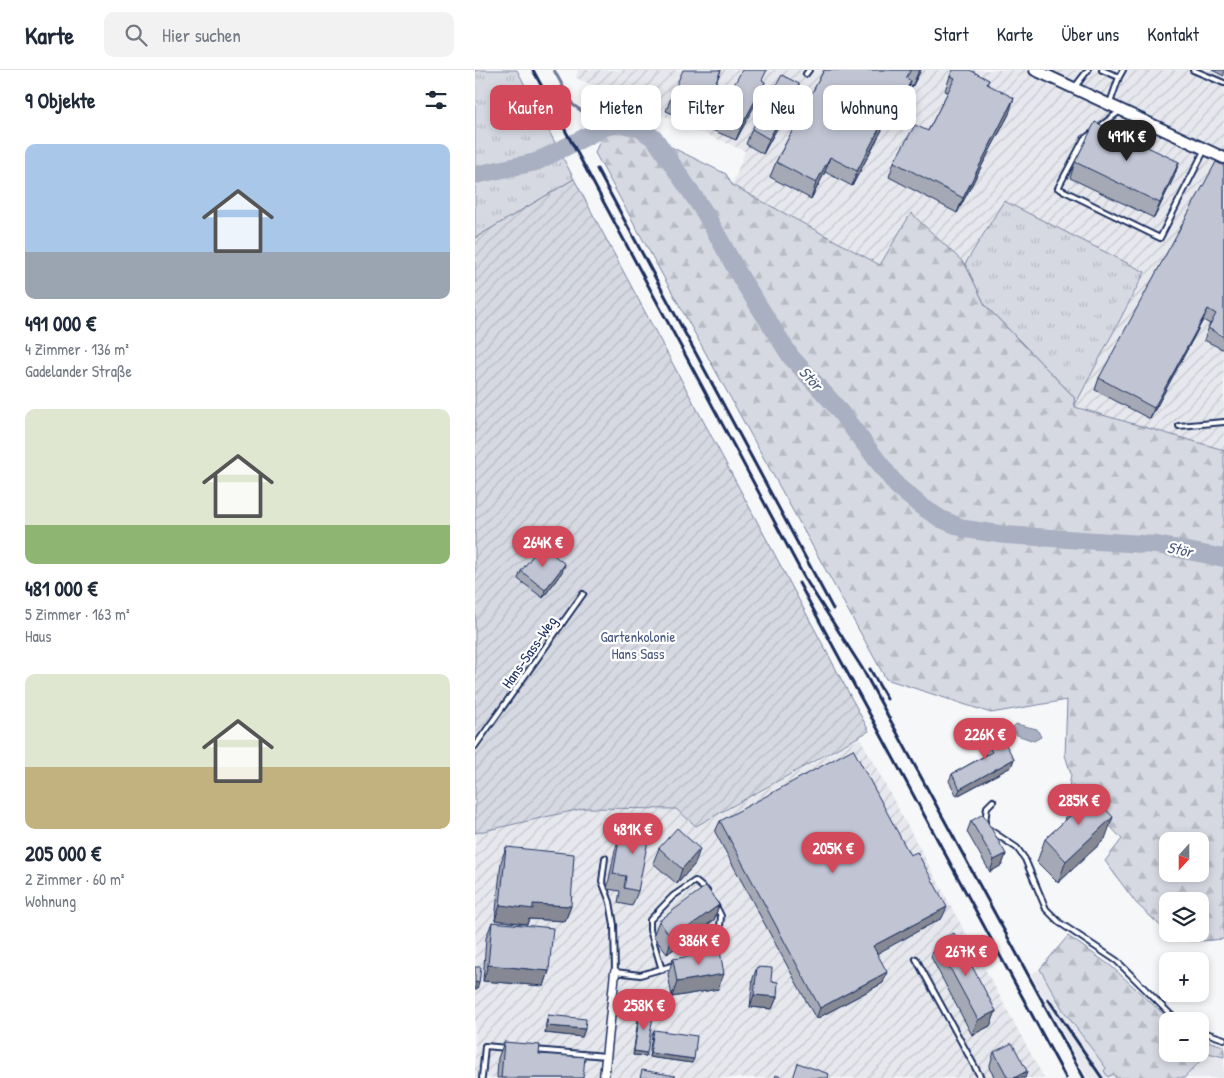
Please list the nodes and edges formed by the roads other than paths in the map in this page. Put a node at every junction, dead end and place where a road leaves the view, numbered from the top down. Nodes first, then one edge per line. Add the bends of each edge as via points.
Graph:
1 (1035, 70) edge
2 (1088, 70) edge
3 (1102, 70) edge
4 (1123, 70) edge
5 (1193, 70) edge
6 (1119, 77) junction
7 (1224, 83) edge
8 (1074, 88) junction
9 (1110, 105) junction
10 (1121, 110) junction
11 (1205, 149) junction
12 (1224, 158) edge
13 (1224, 422) edge
14 (1179, 426) dead end
15 (583, 594) dead end
16 (475, 746) edge
17 (993, 801) dead end
18 (605, 858) dead end
19 (709, 893) edge
20 (713, 900) edge
21 (704, 956) edge
22 (916, 958) dead end
23 (679, 964) edge
24 (661, 970) junction
25 (615, 972) junction
26 (1170, 1012) edge
27 (1209, 1034) edge
28 (1224, 1039) edge
29 (514, 1048) edge
30 (523, 1049) edge
31 (607, 1056) junction
32 (482, 1078) edge
33 (603, 1078) edge
34 (981, 1078) edge

1 - 8 street
2 - 8 lane
3 - 6 lane
4 - 6 lane
5 - 7 lane
6 - 9 lane
8 - 9 street
9 - 10 street
10 - 11 street
10 - 11 lane via 1084,139 1058,188 1161,238
11 - 12 street
13 - 14 lane
15 - 16 lane, Hans-Sass-Weg
17 - 26 lane via 987,807 985,823 1017,848 1025,859 1046,909 1117,961
18 - 25 lane via 602,881 611,902
19 - 24 lane via 695,881 673,896 650,920
20 - 21 lane via 721,916 718,946
22 - 34 lane
23 - 24 lane
24 - 25 lane via 641,975
25 - 31 street
27 - 28 lane
29 - 32 lane via 485,1046
30 - 31 lane
31 - 33 street

